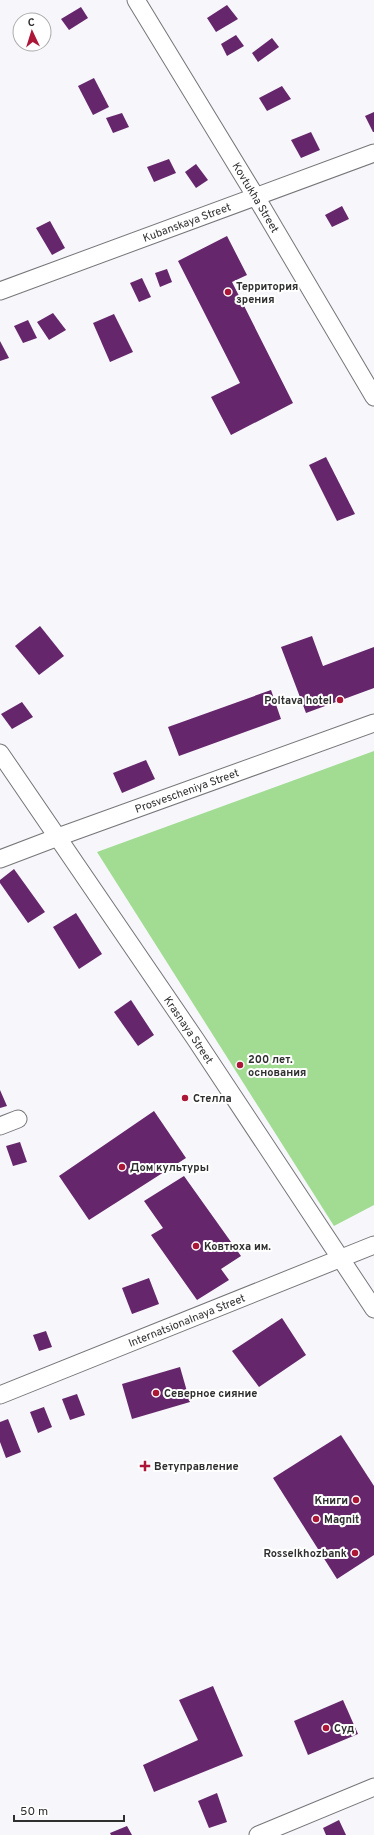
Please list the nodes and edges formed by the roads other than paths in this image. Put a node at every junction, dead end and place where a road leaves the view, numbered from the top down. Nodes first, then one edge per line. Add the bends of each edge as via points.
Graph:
1 (136, 0) edge
2 (374, 153) edge
3 (256, 197) junction
4 (0, 291) edge
5 (374, 397) edge
6 (374, 723) edge
7 (0, 753) edge
8 (58, 837) junction
9 (0, 859) edge
10 (18, 1120) dead end
11 (0, 1126) edge
12 (374, 1245) edge
13 (342, 1259) junction
14 (374, 1309) edge
15 (0, 1395) edge
16 (374, 1787) edge
17 (258, 1835) edge

1 - 3 street, Kovtukha Street
2 - 3 street, Kubanskaya Street
3 - 4 street, Kubanskaya Street
3 - 5 street, Kovtukha Street
6 - 8 street, Prosvescheniya Street
7 - 8 street, Krasnaya Street
8 - 9 street, Prosvescheniya Street
8 - 13 street, Krasnaya Street
10 - 11 street
12 - 13 street, Internatsionalnaya Street
13 - 14 street, Krasnaya Street
13 - 15 street, Internatsionalnaya Street
16 - 17 street

